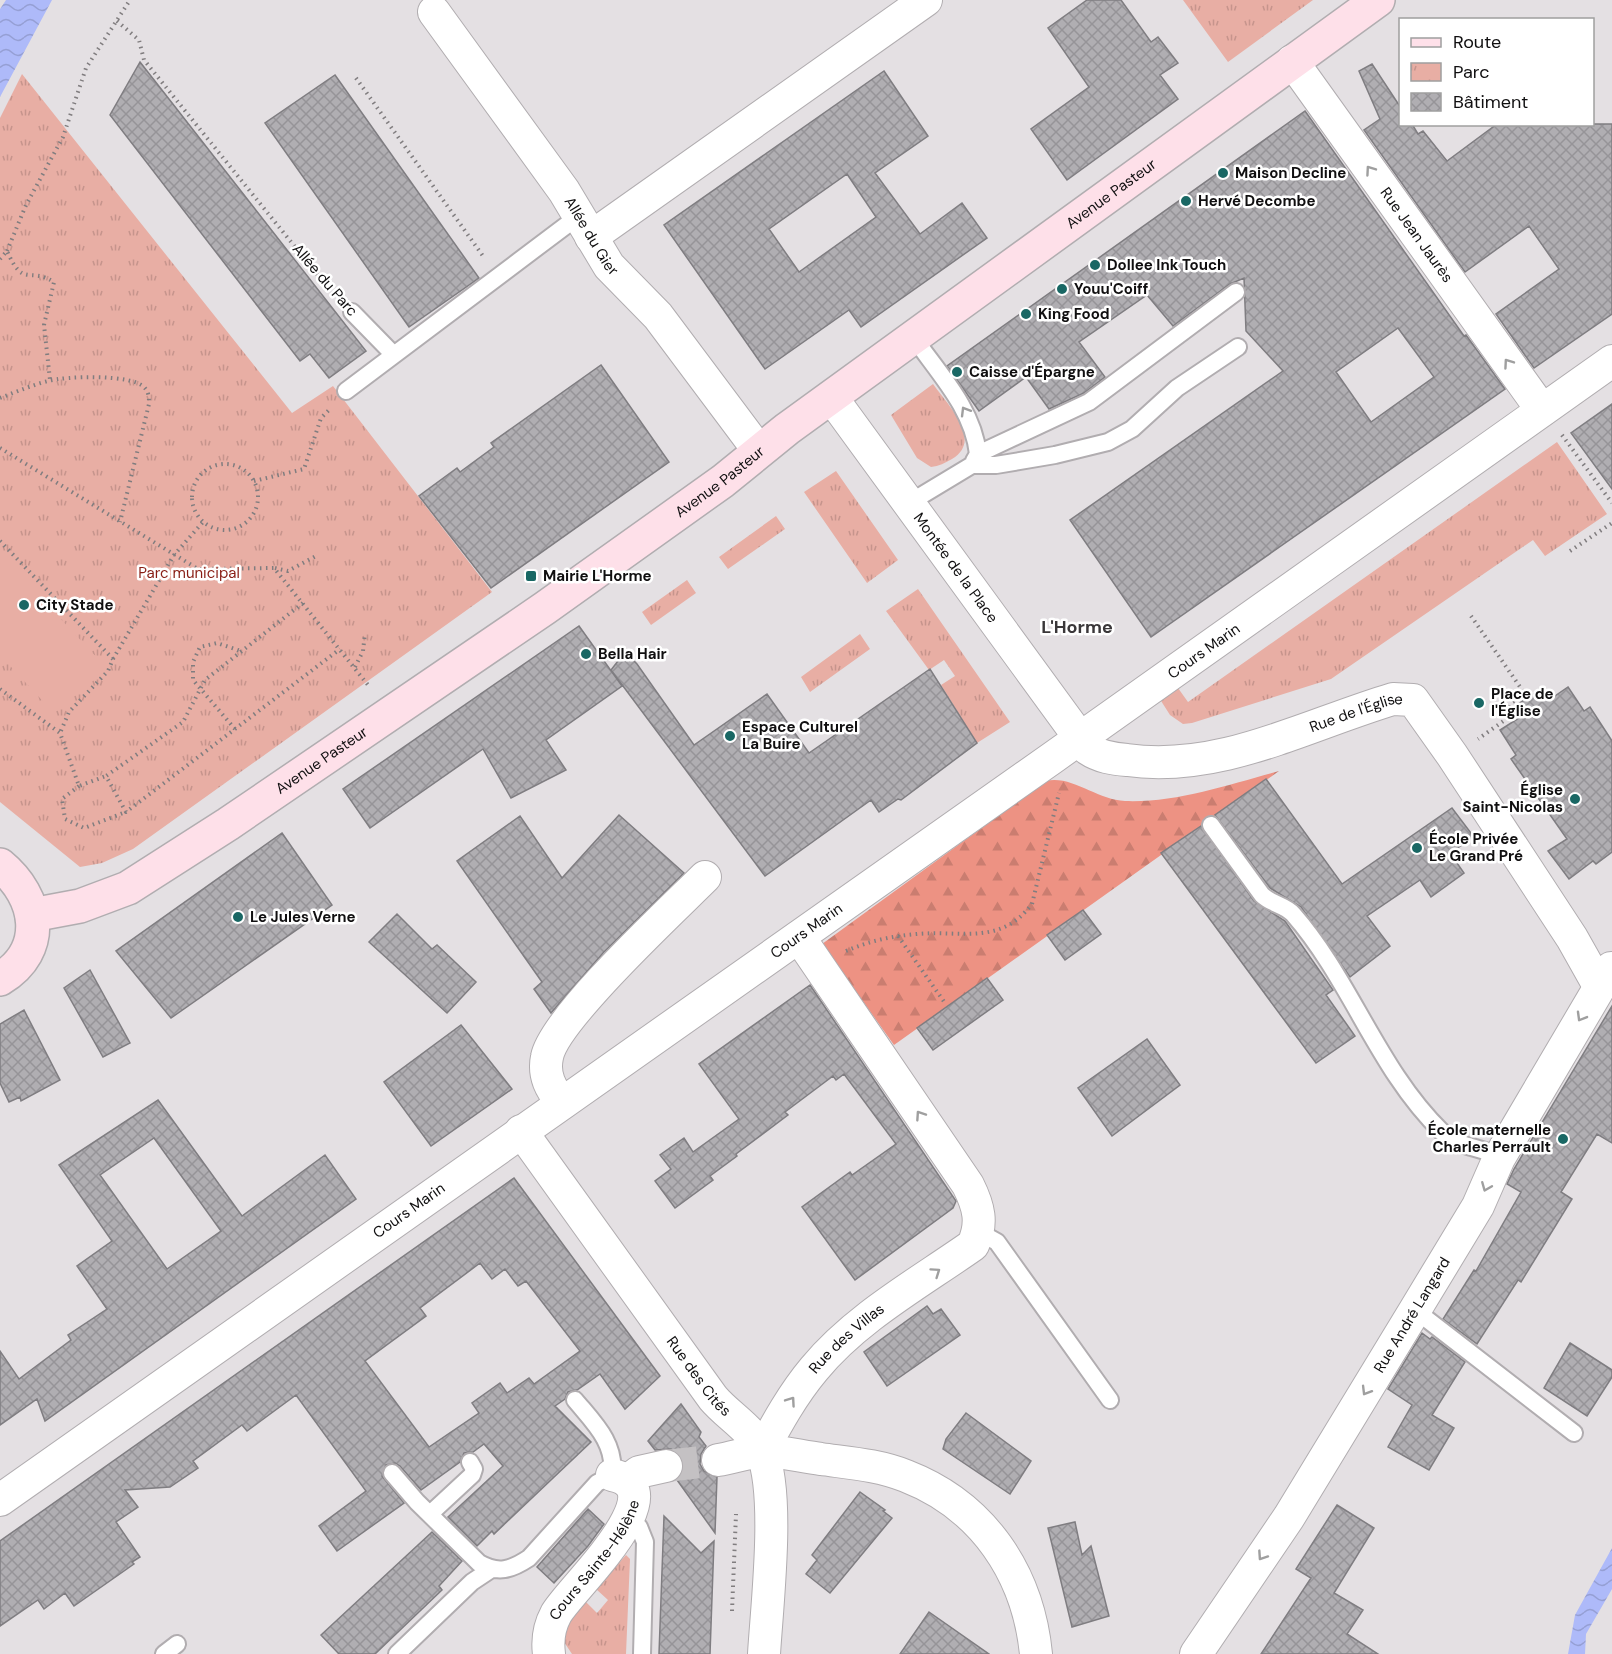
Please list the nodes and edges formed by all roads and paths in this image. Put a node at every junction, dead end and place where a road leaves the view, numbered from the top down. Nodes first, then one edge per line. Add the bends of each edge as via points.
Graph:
1 (130, 0) edge
2 (926, 0) edge
3 (1378, 0) edge
4 (434, 12) dead end
5 (117, 21) junction
6 (1292, 61) junction
7 (356, 78) dead end
8 (586, 226) junction
9 (7, 251) junction
10 (483, 256) dead end
11 (0, 259) edge
12 (1236, 292) dead end
13 (352, 312) joint
14 (914, 338) junction
15 (1238, 347) dead end
16 (394, 355) junction
17 (1612, 361) edge
18 (50, 380) junction
19 (346, 391) joint
20 (0, 398) edge
21 (832, 398) junction
22 (1551, 421) junction
23 (0, 448) edge
24 (759, 451) junction
25 (975, 459) junction
26 (254, 481) junction
27 (909, 503) junction
28 (1612, 503) edge
29 (120, 522) junction
30 (204, 522) junction
31 (1612, 523) edge
32 (0, 541) edge
33 (1570, 551) dead end
34 (174, 555) junction
35 (316, 556) dead end
36 (274, 568) junction
37 (303, 603) junction
38 (1471, 616) dead end
39 (365, 633) dead end
40 (340, 648) junction
41 (242, 651) junction
42 (113, 659) junction
43 (355, 667) junction
44 (368, 685) dead end
45 (0, 689) edge
46 (200, 689) junction
47 (235, 729) junction
48 (60, 733) junction
49 (1080, 738) junction
50 (1452, 755) junction
51 (1052, 757) junction
52 (106, 776) junction
53 (79, 786) junction
54 (126, 812) junction
55 (1211, 825) dead end
56 (0, 865) edge
57 (705, 877) dead end
58 (33, 915) junction
59 (898, 936) junction
60 (799, 937) junction
61 (820, 967) junction
62 (1606, 976) edge
63 (0, 979) edge
64 (945, 1003) dead end
65 (562, 1104) junction
66 (521, 1131) junction
67 (1499, 1158) junction
68 (979, 1232) junction
69 (1415, 1310) junction
70 (574, 1400) dead end
71 (1110, 1400) dead end
72 (1574, 1432) dead end
73 (762, 1451) junction
74 (718, 1460) tunnel mouth
75 (470, 1462) dead end
76 (666, 1466) tunnel mouth
77 (392, 1473) dead end
78 (620, 1478) junction
79 (0, 1500) edge
80 (736, 1511) dead end
81 (430, 1513) junction
82 (629, 1520) junction
83 (490, 1570) junction
84 (731, 1618) dead end
85 (397, 1654) edge
86 (549, 1654) edge
87 (642, 1654) edge
88 (764, 1654) edge
89 (1036, 1654) edge
90 (1196, 1654) edge

1 - 5 path
2 - 8 street
3 - 6 main road, Avenue Pasteur
4 - 8 street, Allée du Gier
5 - 9 path via 86,68 63,137 26,205
5 - 13 path, Allée du Parc via 139,40 144,60 329,290
6 - 14 main road, Avenue Pasteur
22 -> 6 street, Rue Jean Jaurès
7 - 10 path
8 - 16 lane
8 - 24 street, Allée du Gier via 609,266 658,316
9 - 11 path
9 - 18 path via 15,270 27,277 44,276 54,282 44,325
12 - 25 lane via 1089,402
13 - 16 lane, Allée du Parc
14 - 21 main road, Avenue Pasteur
25 -> 14 lane via 973,426 966,411
15 - 25 lane via 1156,404 1132,429 1108,442 1055,456 996,465
16 - 19 lane
17 - 22 street, Cours Marin
18 - 20 path
18 - 29 path via 120,379 143,386 149,394
19 - 26 path via 321,418 304,469
21 - 24 main road, Avenue Pasteur
21 - 27 street, Montée de la Place
22 - 28 path
22 - 49 street, Cours Marin
23 - 29 path
24 - 58 main road, Avenue Pasteur via 545,608 138,882 102,900
25 - 27 lane
26 - 30 path via 259,496 257,507 244,524 224,531
26 - 30 path via 243,469 232,465 211,468 202,474 196,482 193,504
27 - 49 street, Montée de la Place
29 - 34 path
30 - 34 path
31 - 33 path
32 - 42 path
34 - 36 path via 198,569
34 - 42 path
35 - 36 path via 288,571
36 - 37 path
37 - 40 path
37 - 41 path
38 - 50 path via 1525,694 1510,704 1505,720
39 - 43 path via 363,651
40 - 43 path
40 - 47 path
41 - 46 path via 205,680
41 - 46 path via 217,643 200,647 193,662 193,680
42 - 48 path via 108,671 69,712
43 - 44 path
45 - 48 path
46 - 47 path
46 - 52 path via 183,722
47 - 54 path
48 - 53 path
49 - 50 street, Rue de l'Église via 1096,755 1154,764 1192,762 1230,754 1383,701 1403,698 1413,700
49 - 51 street, Cours Marin
50 - 62 street, Rue de l'Église via 1572,938
51 - 59 path via 1059,793 1032,904 1021,918 985,933
51 - 60 street, Cours Marin
52 - 53 path
52 - 54 path
53 - 54 path via 62,799 65,819 84,828
55 - 67 lane via 1262,895 1292,912 1340,980 1399,1077 1443,1133 1458,1143
56 - 58 main road via 28,897
57 - 65 street via 604,979 553,1041 546,1072 549,1086
58 - 63 main road via 31,939 22,958
59 - 61 path via 861,944
59 - 64 path
60 - 61 street
60 - 65 street, Cours Marin
68 -> 61 street via 980,1218 968,1185
62 -> 67 street, Rue André Langard
65 - 66 street, Cours Marin
66 - 73 street, Rue des Cités via 713,1398
66 - 79 street, Cours Marin
67 -> 69 street, Rue André Langard via 1478,1206
68 - 71 lane via 997,1242
73 -> 68 street, Rue des Villas via 782,1414 833,1348 973,1245
69 - 72 lane
69 -> 90 street, Rue André Langard via 1289,1516
70 - 78 lane via 605,1437
73 - 74 street
73 - 88 street via 769,1491 770,1540
73 - 89 street via 876,1466 908,1476 962,1507 998,1544 1020,1584 1033,1626
75 - 81 lane via 472,1475
76 - 78 street
77 - 81 lane
78 - 82 street, Cours Sainte-Hélène via 633,1496
78 - 83 lane via 606,1477 589,1491 529,1558 504,1571
80 - 84 path
81 - 83 lane
82 - 86 street, Cours Sainte-Hélène via 557,1612 547,1641
82 - 87 lane via 639,1527 645,1542
83 - 85 lane via 472,1582

